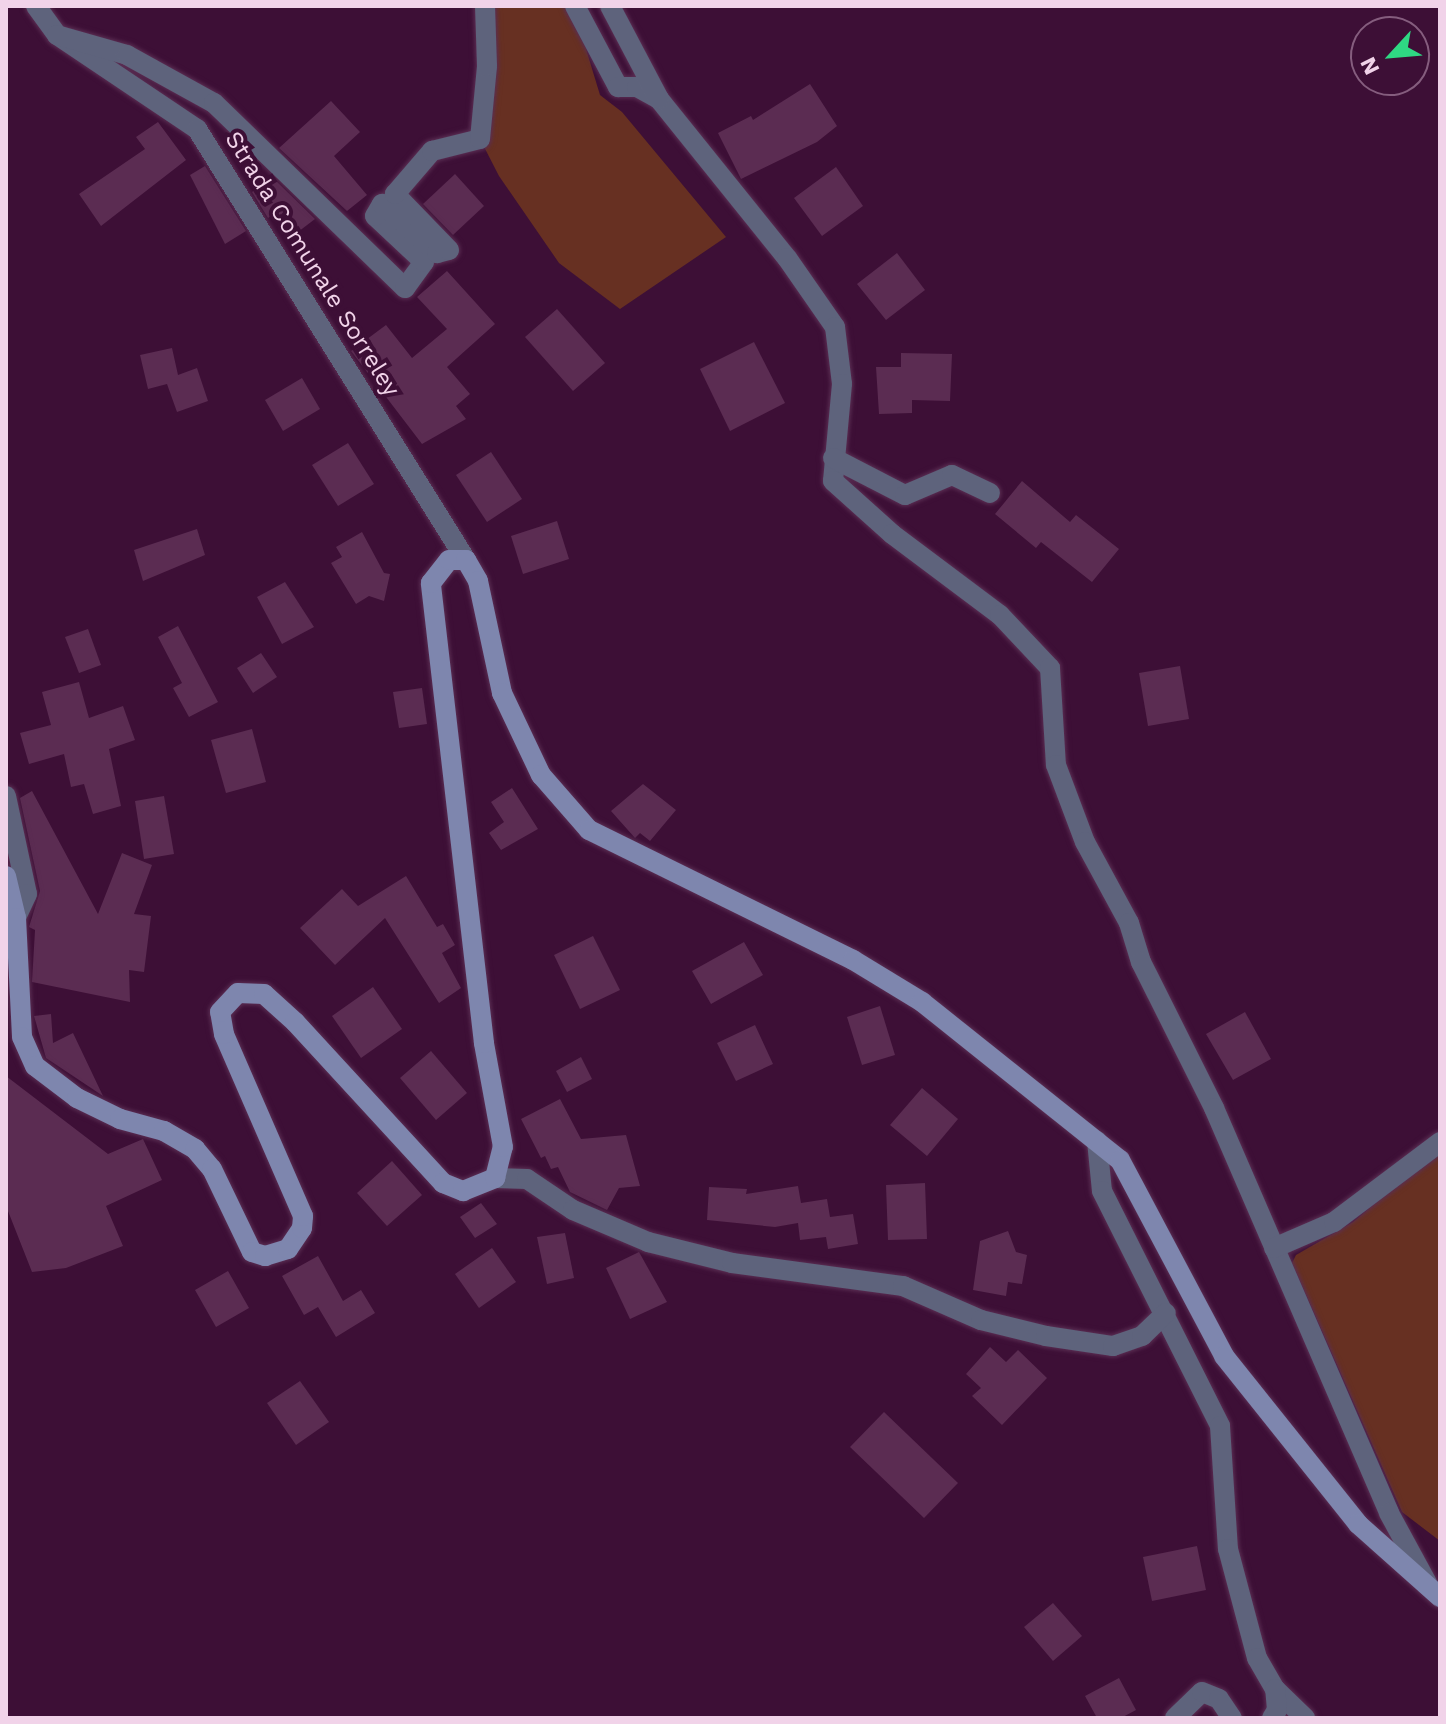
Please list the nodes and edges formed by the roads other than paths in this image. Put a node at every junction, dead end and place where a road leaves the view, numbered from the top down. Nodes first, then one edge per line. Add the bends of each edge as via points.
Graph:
1 (36, 6) edge
2 (485, 6) edge
3 (575, 6) edge
4 (610, 6) edge
5 (57, 35) junction
6 (659, 99) junction
7 (833, 458) junction
8 (990, 493) dead end
9 (466, 560) junction
10 (6, 796) edge
11 (6, 876) edge
12 (16, 918) junction
13 (1097, 1141) junction
14 (1440, 1142) edge
15 (495, 1178) junction
16 (1274, 1248) junction
17 (1166, 1313) junction
18 (1436, 1595) edge
19 (1275, 1689) junction
20 (1175, 1718) edge
21 (1232, 1718) edge
22 (1272, 1718) edge
23 (1305, 1718) edge

1 - 5 street, Strada Comunale Sorreley
2 - 5 street via 487,66 480,139 432,151 395,194 449,250 437,253 382,204 375,216 424,262 405,288 214,103 127,55
3 - 6 street via 618,87 637,87
4 - 6 street
5 - 9 street, Strada Comunale Sorreley via 197,129
6 - 7 street via 787,258 835,327 842,384
7 - 8 street via 905,495 952,475
7 - 16 street via 833,481 892,534 1000,615 1050,668 1056,765 1085,842 1129,923 1141,962
9 - 13 street via 478,581 502,693 541,775 589,830 853,960 922,1002
9 - 15 street via 449,560 431,583 484,1043 503,1147
10 - 12 street via 27,894
11 - 12 street
12 - 15 street via 22,1037 35,1066 77,1098 120,1119 164,1131 195,1149 212,1169 252,1252 265,1256 288,1249 302,1228 303,1216 224,1034 220,1012 238,993 264,994 295,1022 443,1183 463,1191
13 - 17 street via 1102,1191
13 - 18 street via 1120,1160 1224,1356 1358,1524
14 - 16 street via 1334,1222
15 - 17 street via 527,1179 573,1210 648,1242 732,1263 903,1286 981,1320 1046,1336 1113,1346 1142,1336
16 - 18 street via 1389,1513
17 - 19 street via 1220,1426 1230,1562 1257,1658
19 - 22 street via 1277,1710
19 - 23 street
20 - 21 street via 1202,1692 1219,1699

